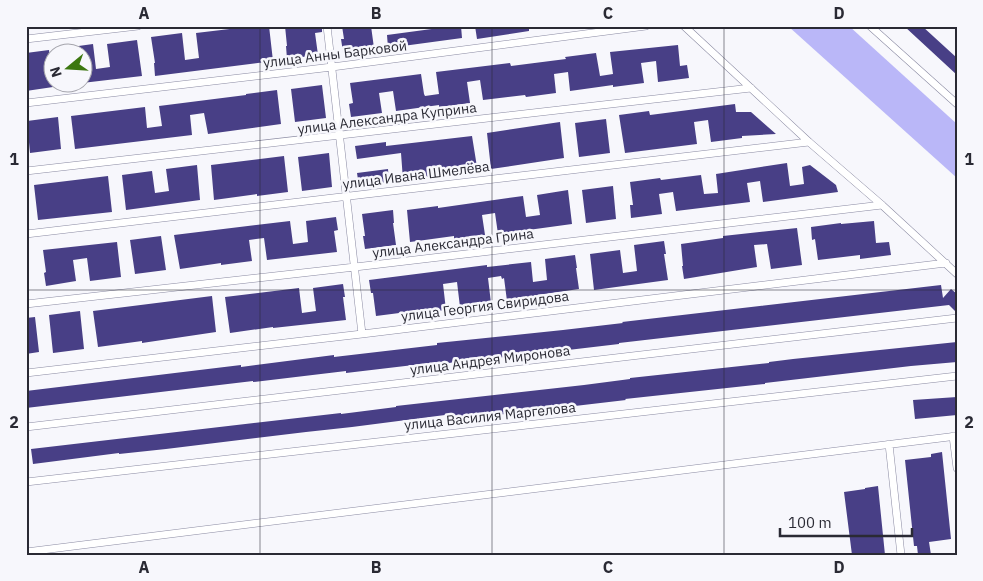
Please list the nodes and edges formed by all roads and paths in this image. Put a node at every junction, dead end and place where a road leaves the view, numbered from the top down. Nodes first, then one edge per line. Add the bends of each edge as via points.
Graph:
1 (138, 26) edge
2 (327, 26) edge
3 (646, 26) edge
4 (684, 26) edge
5 (870, 26) edge
6 (26, 40) edge
7 (332, 67) junction
8 (751, 88) junction
9 (26, 103) edge
10 (957, 104) edge
11 (340, 136) junction
12 (809, 142) junction
13 (26, 171) edge
14 (347, 196) junction
15 (882, 205) junction
16 (26, 234) edge
17 (946, 263) junction
18 (355, 267) junction
19 (957, 274) edge
20 (26, 304) edge
21 (957, 318) edge
22 (362, 334) junction
23 (26, 373) edge
24 (957, 376) edge
25 (26, 427) edge
26 (955, 436) edge
27 (889, 444) junction
28 (957, 468) edge
29 (26, 482) edge
30 (26, 552) edge
31 (901, 555) edge

1 - 6 street
2 - 7 street
3 - 7 street, улица Анны Барковой
4 - 8 street
5 - 10 street
7 - 9 street, улица Анны Барковой
7 - 11 street
8 - 11 street, улица Александра Куприна
8 - 12 street
11 - 13 street, улица Александра Куприна
11 - 14 street
12 - 14 street, улица Ивана Шмелёва
12 - 15 street
14 - 16 street, улица Ивана Шмелёва
14 - 18 street
15 - 17 street
15 - 18 street, улица Александра Грина
17 - 19 street
17 - 22 street, улица Георгия Свиридова
18 - 20 street, улица Александра Грина
18 - 22 street
21 - 25 street, улица Андрея Миронова
22 - 23 street, улица Георгия Свиридова
24 - 29 street, улица Василия Маргелова
26 - 27 street
26 - 28 street
27 - 30 street
27 - 31 street

